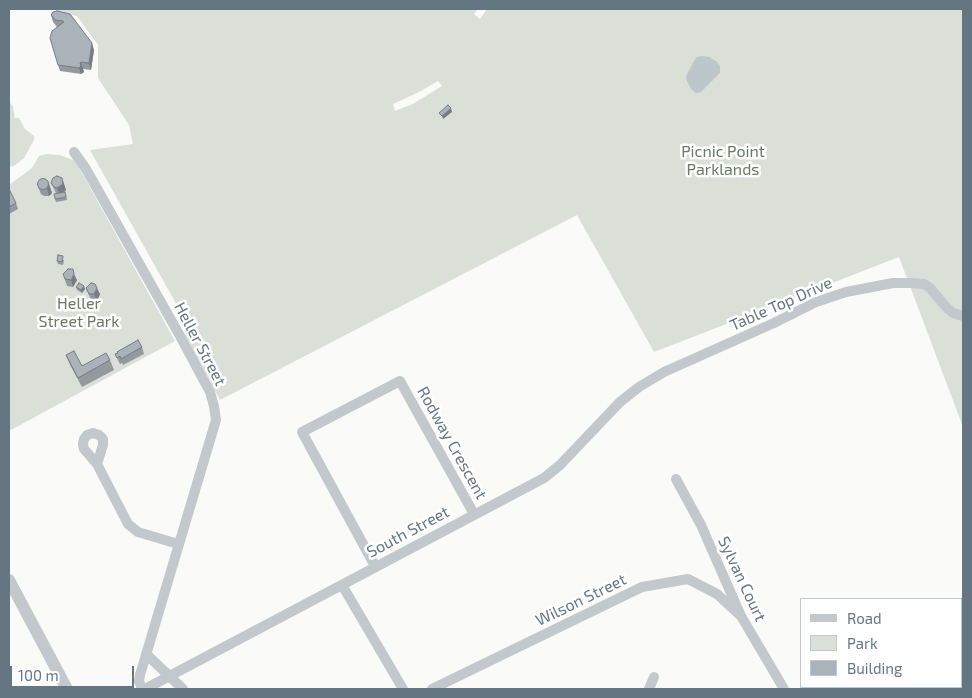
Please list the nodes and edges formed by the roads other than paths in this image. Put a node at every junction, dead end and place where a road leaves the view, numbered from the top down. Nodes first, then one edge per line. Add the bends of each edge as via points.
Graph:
1 (74, 152) dead end
2 (963, 316) edge
3 (664, 372) joint
4 (97, 464) dead end
5 (676, 479) dead end
6 (474, 514) junction
7 (178, 544) junction
8 (375, 566) junction
9 (9, 580) edge
10 (342, 585) junction
11 (741, 616) junction
12 (146, 654) junction
13 (169, 676) junction
14 (654, 677) dead end
15 (67, 689) edge
16 (143, 689) edge
17 (183, 689) edge
18 (403, 689) edge
19 (432, 689) edge
20 (649, 689) edge
21 (784, 689) edge

1 - 7 street, Heller Street via 180,336 210,392 214,406 216,420
2 - 3 street, Table Top Drive via 953,313 924,284 894,283 846,292 816,302
3 - 6 street, South Street via 620,402 544,478
4 - 7 street via 128,524 138,532
5 - 11 street, Sylvan Court via 701,525
6 - 8 street, South Street
6 - 8 street, Rodway Crescent via 400,381 302,432
7 - 12 street, Heller Street
8 - 10 street, South Street
9 - 15 street
10 - 13 street, South Street
10 - 18 street
11 - 19 street, Wilson Street via 717,594 688,579 642,587
11 - 21 street, Sylvan Court
12 - 13 street
12 - 16 street, Heller Street via 139,681
13 - 16 street, South Street
13 - 17 street
14 - 20 street

